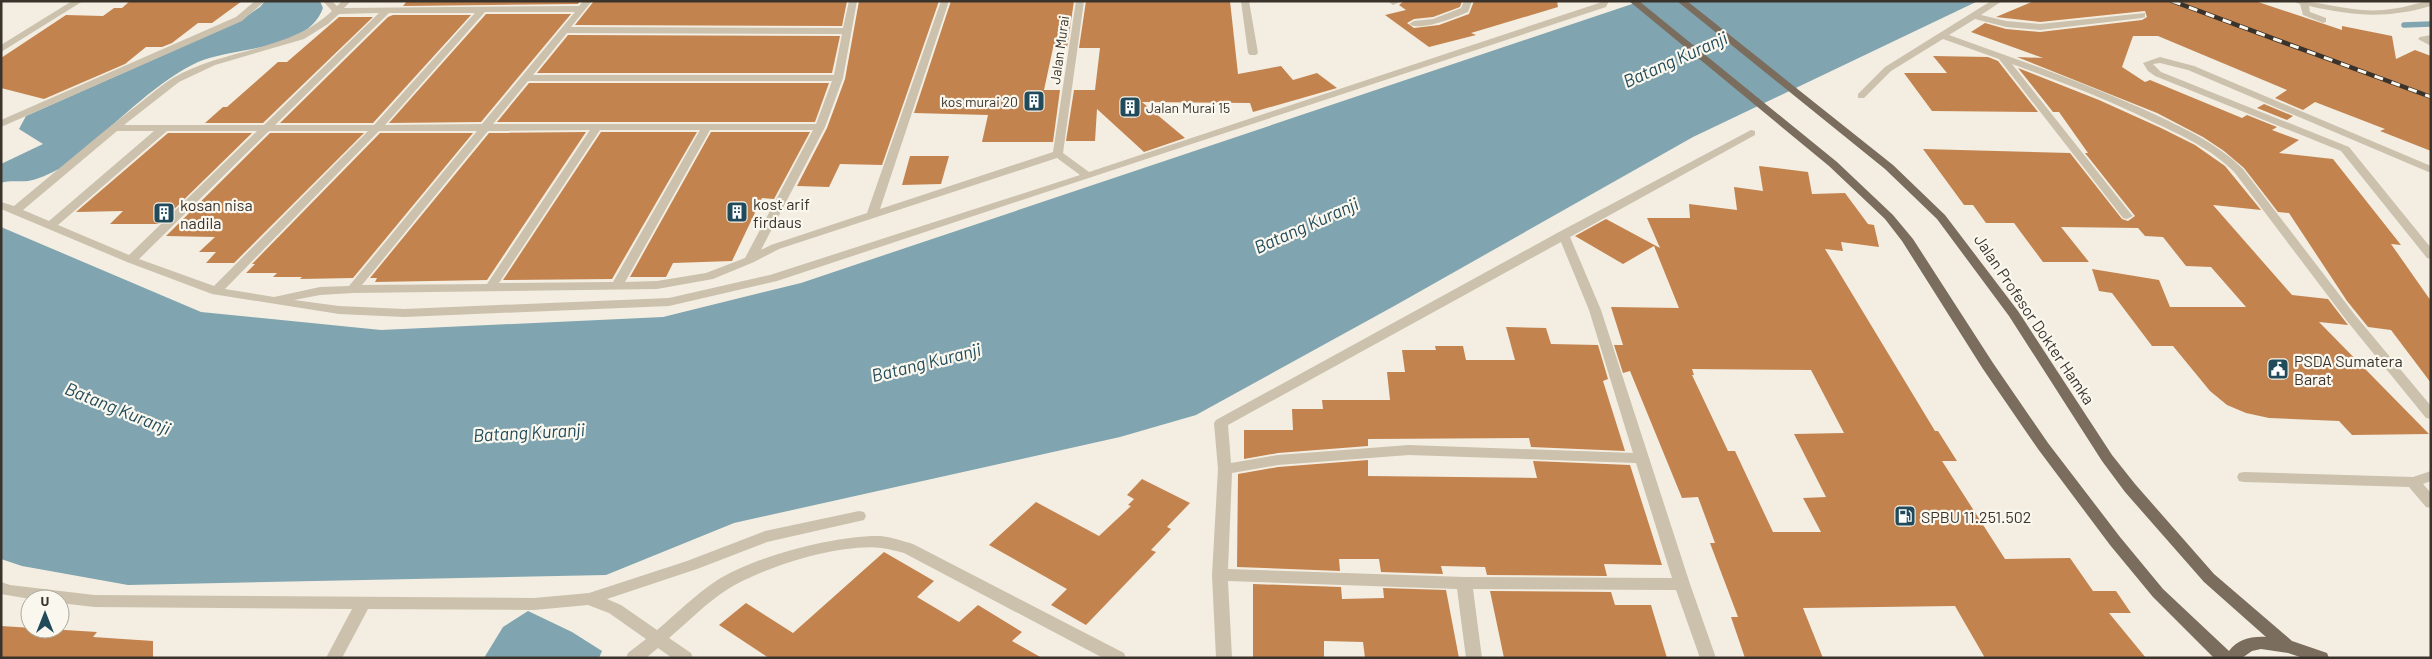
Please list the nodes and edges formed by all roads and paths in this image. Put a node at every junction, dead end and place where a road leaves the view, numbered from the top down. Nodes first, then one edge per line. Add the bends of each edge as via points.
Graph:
1 (79, 1) edge
2 (261, 1) edge
3 (327, 1) edge
4 (347, 1) edge
5 (853, 1) edge
6 (945, 1) edge
7 (1080, 1) edge
8 (1245, 1) edge
9 (1468, 1) edge
10 (1605, 1) edge
11 (1633, 1) edge
12 (1681, 1) edge
13 (1998, 1) edge
14 (2300, 2) edge
15 (2431, 3) edge
16 (585, 5) edge
17 (483, 9) junction
18 (387, 10) junction
19 (337, 11) junction
20 (2142, 15) dead end
21 (1973, 16) junction
22 (2323, 20) dead end
23 (1414, 24) dead end
24 (565, 30) junction
25 (847, 31) junction
26 (1943, 36) junction
27 (2431, 38) edge
28 (2431, 43) edge
29 (1, 49) edge
30 (1253, 53) dead end
31 (2002, 57) junction
32 (526, 78) junction
33 (838, 78) junction
34 (1861, 96) dead end
35 (1, 124) edge
36 (485, 127) junction
37 (597, 127) junction
38 (707, 127) junction
39 (820, 127) junction
40 (114, 128) junction
41 (164, 128) junction
42 (268, 128) junction
43 (376, 128) junction
44 (1751, 133) dead end
45 (2362, 142) junction
46 (2345, 149) junction
47 (1058, 154) junction
48 (2431, 170) edge
49 (1088, 176) junction
50 (1, 205) edge
51 (15, 211) junction
52 (872, 215) junction
53 (2127, 216) dead end
54 (51, 225) junction
55 (1563, 234) junction
56 (2431, 256) edge
57 (131, 260) junction
58 (750, 260) junction
59 (491, 287) junction
60 (616, 287) junction
61 (353, 289) junction
62 (216, 290) junction
63 (272, 301) junction
64 (2431, 415) edge
65 (1642, 458) junction
66 (1225, 469) junction
67 (2431, 476) edge
68 (2244, 477) dead end
69 (2413, 482) junction
70 (2431, 503) edge
71 (859, 516) dead end
72 (1220, 575) junction
73 (1464, 583) junction
74 (1682, 584) junction
75 (1, 588) edge
76 (589, 599) junction
77 (362, 605) junction
78 (656, 639) junction
79 (2286, 645) junction
80 (334, 658) edge
81 (634, 658) edge
82 (685, 658) edge
83 (1118, 658) edge
84 (1224, 658) edge
85 (1474, 658) edge
86 (1708, 658) edge
87 (2225, 658) edge
88 (2233, 658) edge
89 (2320, 658) edge

1 - 29 street
2 - 35 street via 239,19
3 - 19 street
4 - 19 street
5 - 25 street
6 - 52 street
7 - 47 street, Jalan Murai
8 - 30 street
9 - 23 street via 1465,10 1454,15
10 - 49 street via 1603,6
11 - 87 main road via 1833,164 1889,217 1907,239 2037,438 2110,534 2158,593
12 - 79 main road, Jalan Profesor Dokter Hamka via 1889,166 1941,217 2014,314 2130,488 2209,578
13 - 21 street
14 - 15 street via 2373,15 2406,11
14 - 22 street via 2306,13
16 - 17 street
16 - 24 street
17 - 18 street
17 - 43 street
18 - 19 street
18 - 42 street
19 - 40 street via 301,37 193,72 160,91
20 - 21 street via 2040,28
21 - 26 street
24 - 25 street
24 - 32 street
25 - 33 street
26 - 31 street
26 - 34 street via 1888,69
27 - 28 street via 2423,39
31 - 53 street
31 - 64 street via 2110,96 2226,157
32 - 33 street
32 - 36 street
33 - 39 street
36 - 37 street
36 - 43 street
36 - 61 street
37 - 38 street
37 - 59 street
38 - 39 street
38 - 60 street
39 - 58 street
40 - 41 street
40 - 51 street
41 - 42 street
41 - 54 street
42 - 43 street
42 - 57 street
43 - 62 street
44 - 55 street
45 - 46 street
45 - 46 street via 2191,68 2160,60 2148,63 2158,74
45 - 48 street
46 - 56 street
47 - 49 street
47 - 52 street
49 - 63 street via 773,278 669,302 404,313 339,310
50 - 51 street
51 - 54 street
52 - 58 street via 775,247
54 - 57 street
55 - 65 street via 1595,310
55 - 66 street via 1221,423
57 - 62 street
58 - 60 street via 686,281
59 - 60 street
59 - 61 street
61 - 63 street via 320,291
62 - 63 street
65 - 66 street via 1409,450 1278,460
65 - 74 street
66 - 72 street
67 - 69 street
68 - 69 street
69 - 70 street
71 - 76 street via 765,537
72 - 73 street
72 - 84 street
73 - 74 street
73 - 85 street
74 - 86 street
75 - 77 street via 10,592 94,601
76 - 77 street via 534,604
76 - 78 street via 615,609
77 - 80 street
78 - 81 street
78 - 82 street
78 - 83 street via 722,585 758,568 797,554 866,541 908,548
79 - 88 main road via 2254,643
79 - 89 main road

